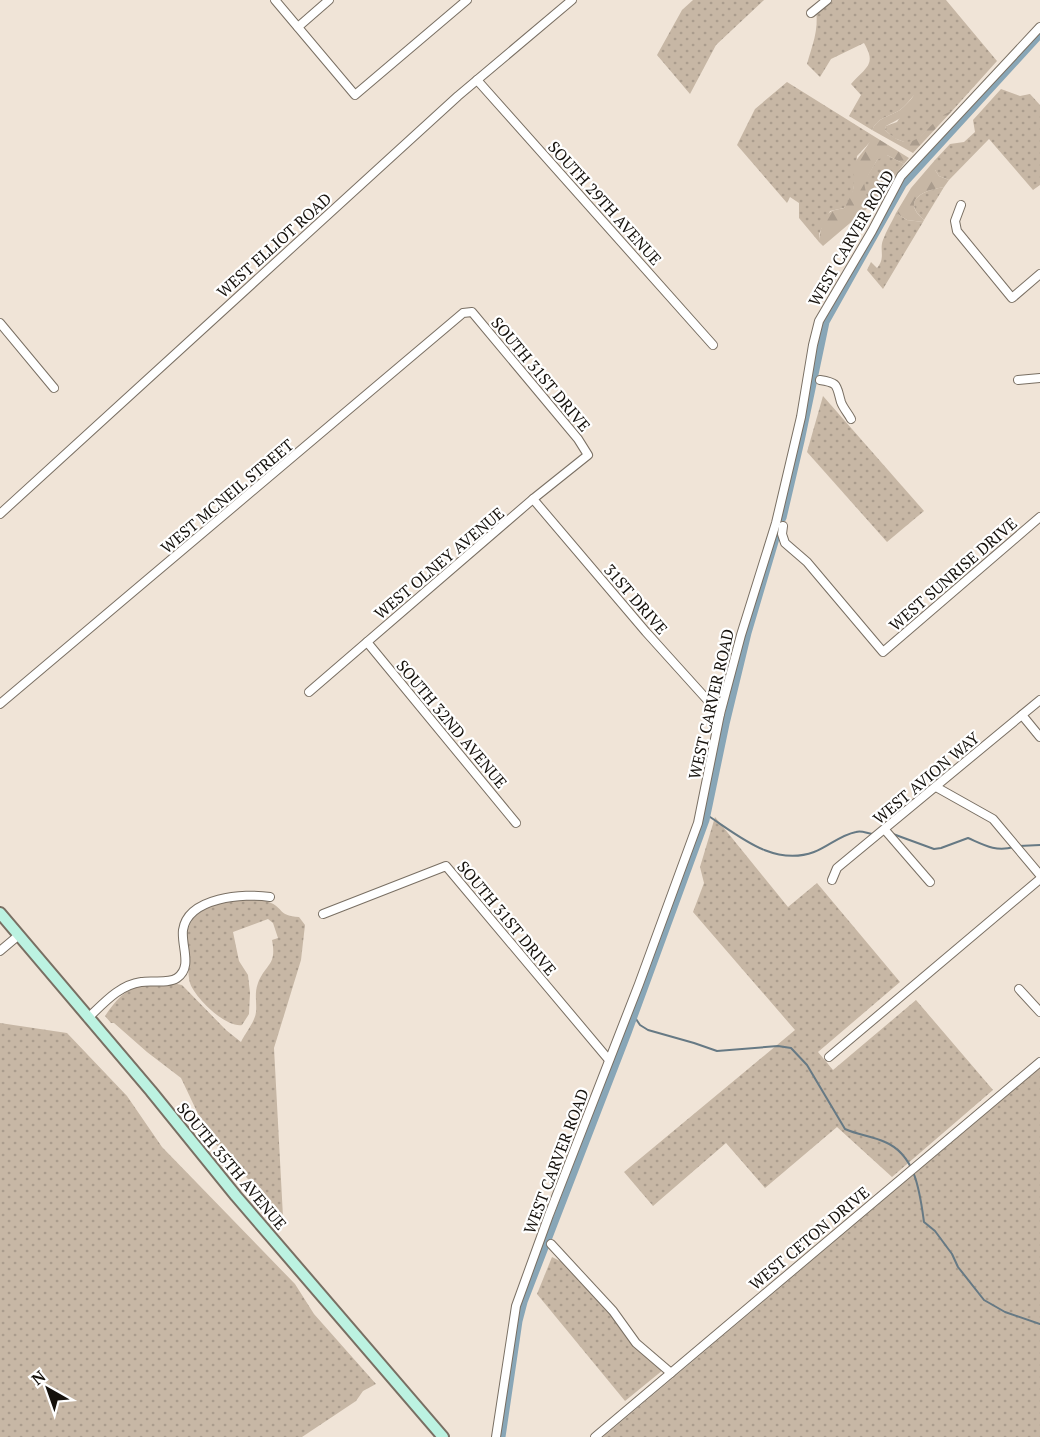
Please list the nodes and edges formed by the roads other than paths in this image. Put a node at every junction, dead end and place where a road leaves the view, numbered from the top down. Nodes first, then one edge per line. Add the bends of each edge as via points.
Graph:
1 (275, 0) edge
2 (329, 0) edge
3 (467, 0) edge
4 (572, 0) edge
5 (827, 0) edge
6 (811, 13) dead end
7 (298, 27) junction
8 (1040, 27) edge
9 (477, 80) junction
10 (961, 205) dead end
11 (1040, 274) edge
12 (472, 312) joint
13 (0, 323) edge
14 (713, 345) dead end
15 (1040, 378) edge
16 (820, 380) dead end
17 (1018, 380) dead end
18 (54, 388) dead end
19 (851, 418) dead end
20 (588, 455) joint
21 (533, 500) junction
22 (0, 514) edge
23 (1040, 517) edge
24 (783, 526) dead end
25 (367, 642) junction
26 (309, 692) dead end
27 (1040, 700) edge
28 (0, 704) edge
29 (720, 714) junction
30 (1022, 715) junction
31 (1040, 737) edge
32 (936, 787) junction
33 (516, 823) dead end
34 (885, 830) junction
35 (1040, 877) edge
36 (832, 880) dead end
37 (930, 882) dead end
38 (270, 897) dead end
39 (0, 913) edge
40 (323, 914) dead end
41 (19, 935) junction
42 (0, 951) edge
43 (1019, 989) dead end
44 (1040, 1012) edge
45 (88, 1018) junction
46 (830, 1057) dead end
47 (609, 1060) junction
48 (1040, 1062) edge
49 (551, 1244) dead end
50 (671, 1373) junction
51 (443, 1437) edge
52 (496, 1437) edge
53 (595, 1437) edge

1 - 7 street
2 - 7 street
3 - 7 street via 355,95
4 - 9 street, WEST ELLIOT ROAD
5 - 6 street
8 - 29 street, WEST CARVER ROAD via 901,176 819,321 776,523
9 - 14 street, SOUTH 29TH AVENUE
9 - 22 street, WEST ELLIOT ROAD
10 - 11 street via 955,221 957,231 1012,298
12 - 20 street, SOUTH 31ST DRIVE
12 - 28 street, WEST MCNEIL STREET via 463,313
13 - 18 street
15 - 17 street
16 - 19 street via 837,386 841,404
20 - 21 street, WEST OLNEY AVENUE
21 - 25 street, WEST OLNEY AVENUE
21 - 29 street, 31ST DRIVE
23 - 24 street, WEST SUNRISE DRIVE via 883,652 807,562 785,543
25 - 26 street, WEST OLNEY AVENUE
25 - 33 street, SOUTH 32ND AVENUE
27 - 30 street, WEST AVION WAY
29 - 47 street, WEST CARVER ROAD via 698,823
30 - 31 street
30 - 32 street, WEST AVION WAY
32 - 34 street, WEST AVION WAY
32 - 35 street via 993,819
34 - 36 street, WEST AVION WAY via 837,868
34 - 37 street
35 - 46 street
38 - 45 street via 236,895 194,911 183,930 183,972 175,980 138,982 125,987
39 - 41 street, SOUTH 35TH AVENUE
40 - 47 street, SOUTH 31ST DRIVE via 446,866
41 - 42 street
41 - 45 street, SOUTH 35TH AVENUE
43 - 44 street
45 - 51 street, SOUTH 35TH AVENUE
47 - 52 street, WEST CARVER ROAD via 516,1306
48 - 50 street, WEST CETON DRIVE
49 - 50 street via 614,1311 636,1343
50 - 53 street, WEST CETON DRIVE

